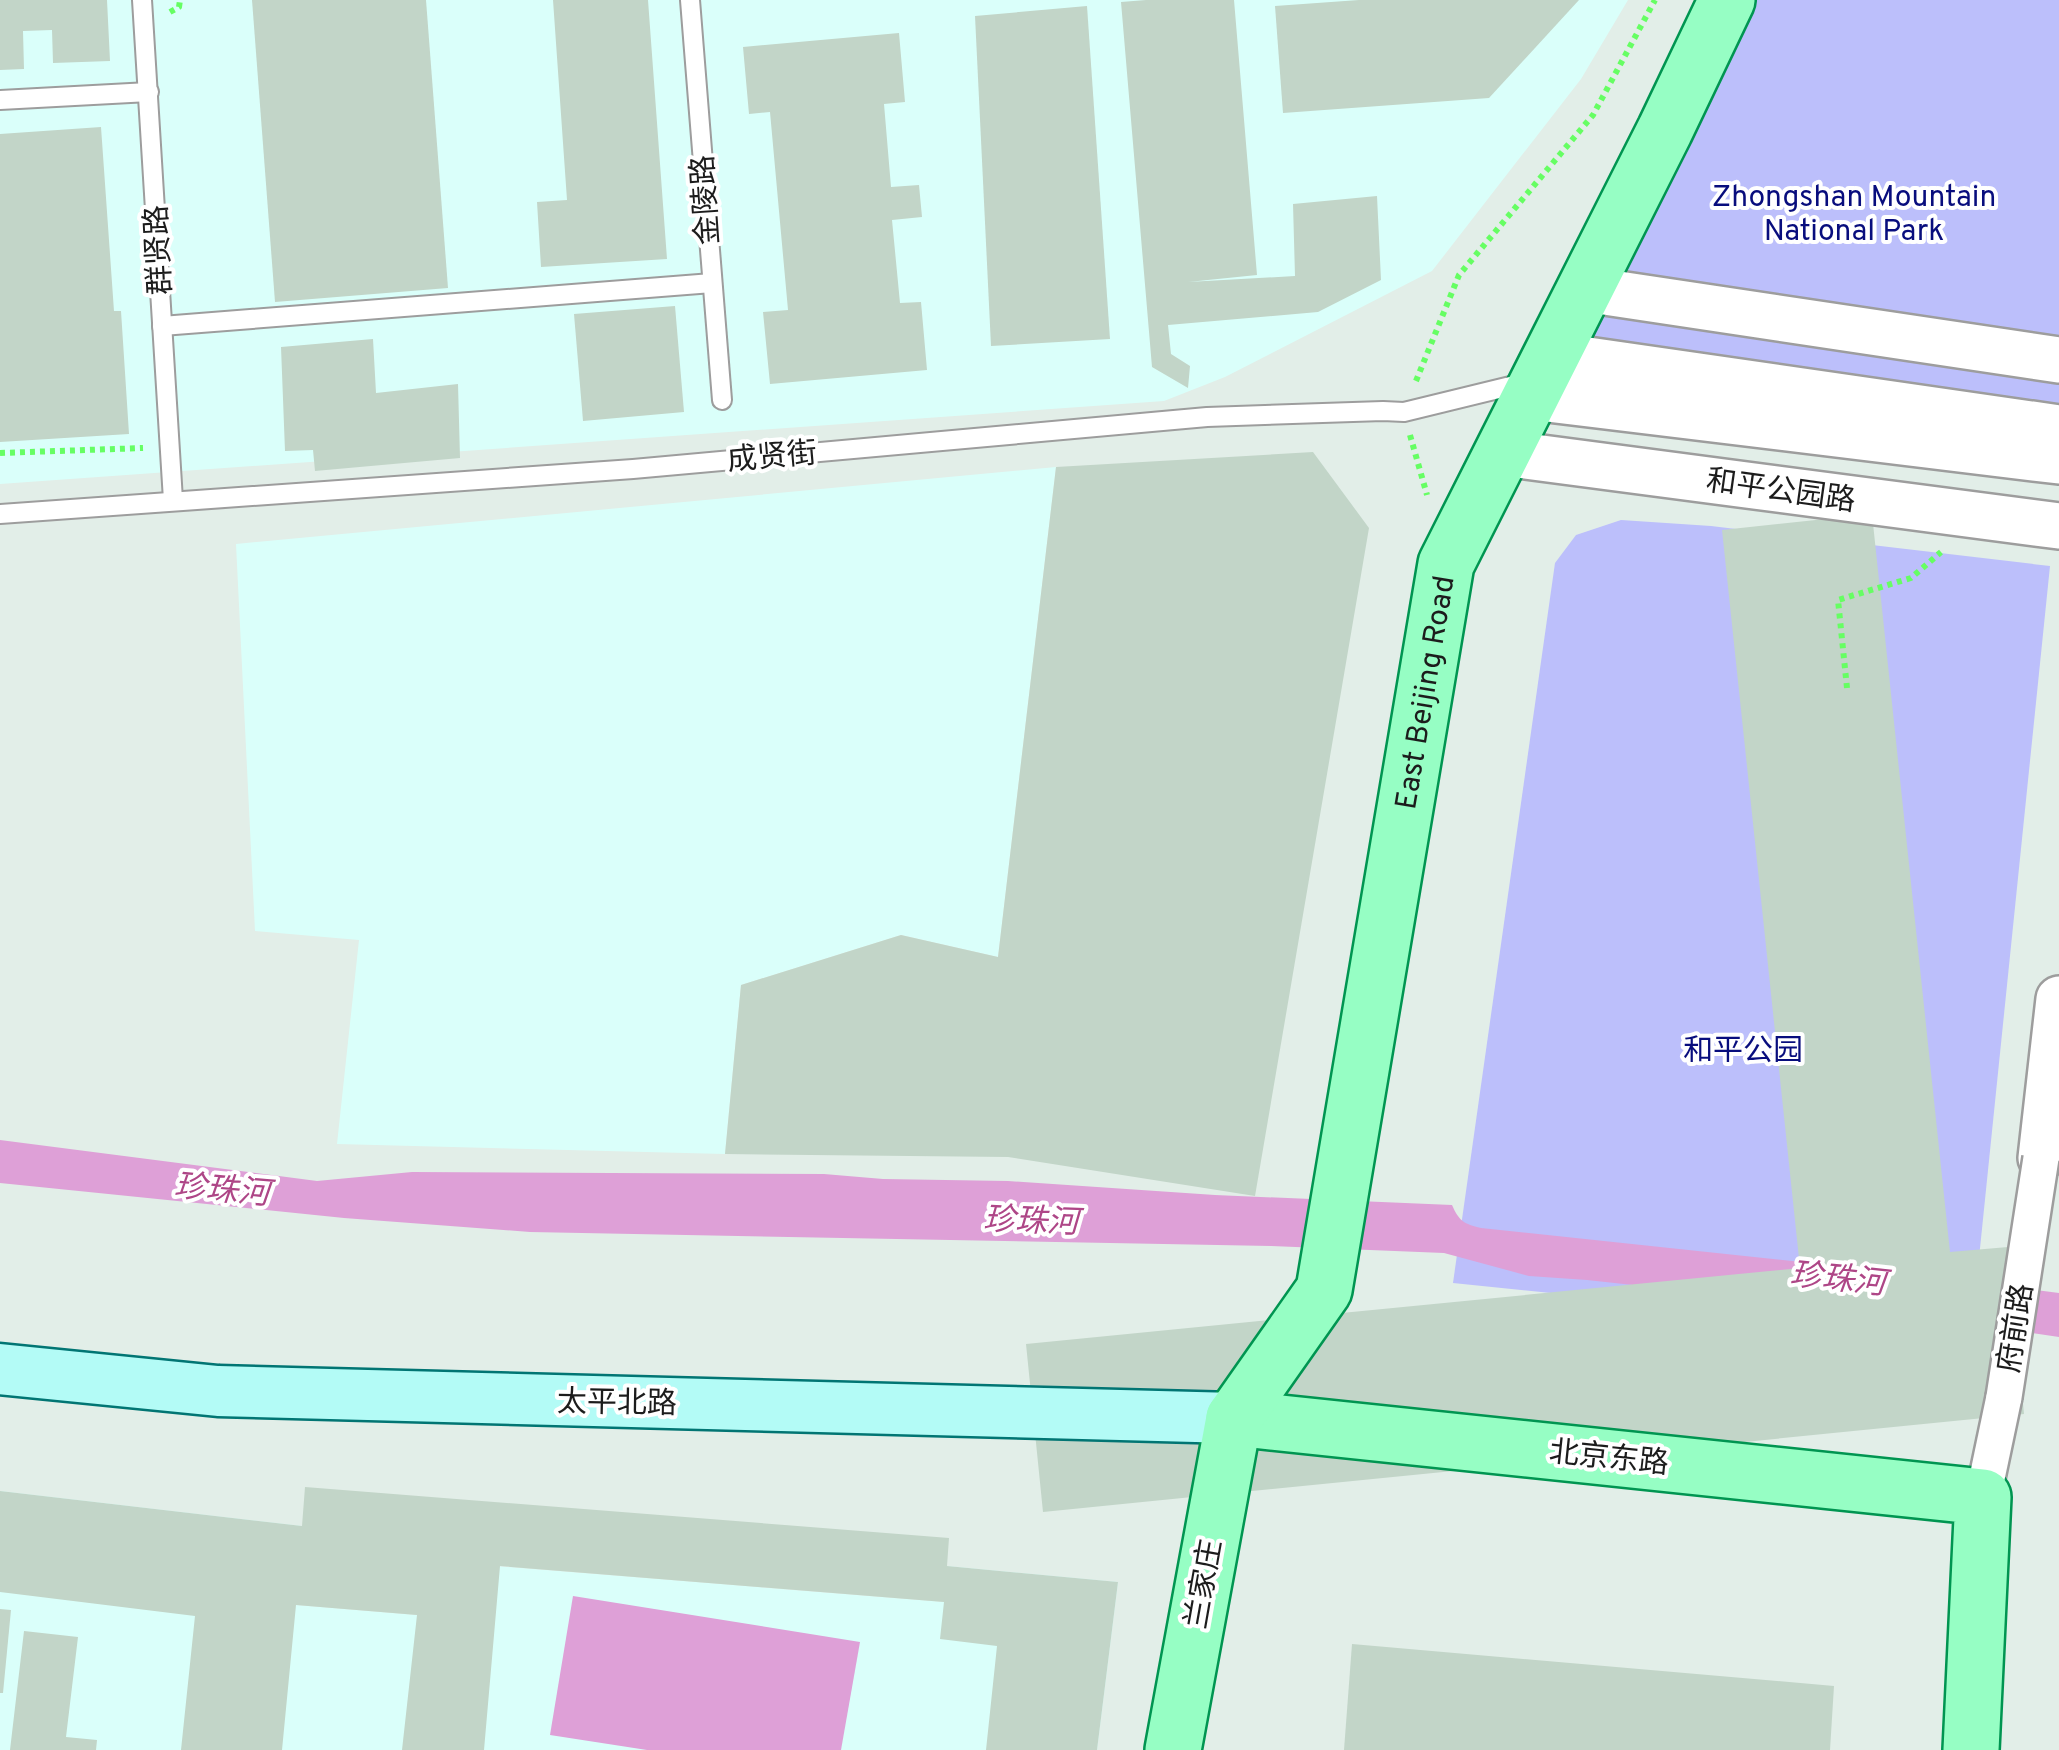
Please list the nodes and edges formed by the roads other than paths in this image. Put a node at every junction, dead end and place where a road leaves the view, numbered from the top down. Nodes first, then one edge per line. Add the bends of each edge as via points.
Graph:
1 (142, 0) edge
2 (690, 0) edge
3 (1727, 0) edge
4 (148, 92) junction
5 (0, 100) edge
6 (712, 283) junction
7 (1585, 290) junction
8 (162, 326) junction
9 (2059, 360) edge
10 (1541, 377) junction
11 (722, 400) dead end
12 (2059, 428) edge
13 (1502, 453) junction
14 (2059, 460) edge
15 (173, 500) junction
16 (0, 514) edge
17 (2059, 526) edge
18 (2059, 999) edge
19 (2040, 1158) joint
20 (0, 1368) edge
21 (1234, 1418) junction
22 (1984, 1497) junction
23 (1172, 1750) edge
24 (1970, 1750) edge

1 - 4 lane, 群贤路
2 - 6 lane, 金陵路
3 - 7 main road, East Beijing Road
4 - 5 lane
4 - 8 lane, 群贤路
6 - 8 lane
6 - 11 lane, 金陵路
7 - 9 street
7 - 10 main road, East Beijing Road
8 - 15 lane, 群贤路
10 - 12 street
10 - 13 main road, East Beijing Road
10 - 14 street, 和平公园路
10 - 15 lane, 成贤街 via 1404,412 1207,417
13 - 17 street, 和平公园路
13 - 21 main road, East Beijing Road via 1446,564 1324,1290
15 - 16 lane, 成贤街
18 - 19 street
19 - 22 street, 府前路, bridge
20 - 21 main road, 太平北路 via 218,1391
21 - 22 main road, 北京东路
21 - 23 main road, 兰家庄
22 - 24 main road

